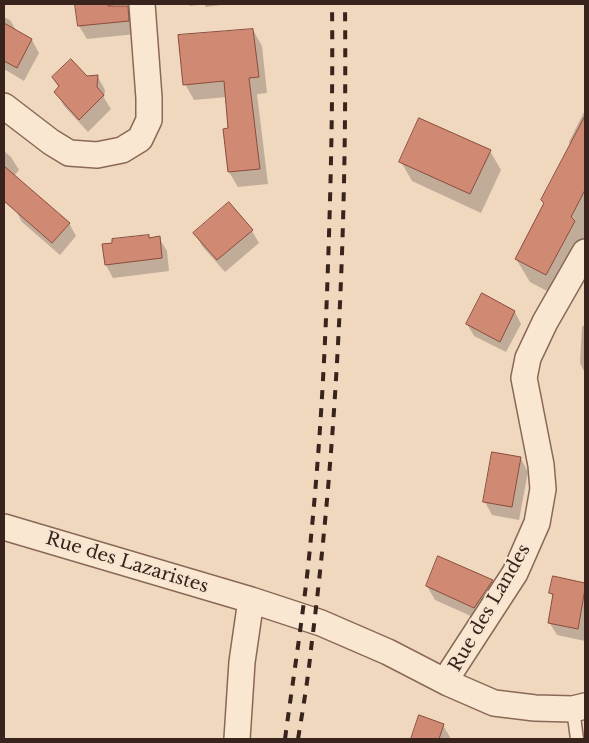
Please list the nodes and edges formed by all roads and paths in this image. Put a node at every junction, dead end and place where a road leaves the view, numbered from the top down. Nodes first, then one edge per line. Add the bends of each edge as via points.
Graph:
1 (142, 4) edge
2 (4, 106) edge
3 (585, 252) edge
4 (4, 526) edge
5 (251, 600) junction
6 (448, 683) junction
7 (579, 707) edge
8 (237, 739) edge
9 (577, 739) edge

1 - 2 street via 149,120 140,139 122,150 97,155 69,153
3 - 6 street, Rue des Landes via 545,322 528,358 524,378 541,465 543,489 537,523 515,573 452,670
4 - 5 street, Rue des Lazaristes
5 - 6 street, Rue des Lazaristes via 338,630
5 - 8 street via 242,662
6 - 7 street, Rue des Lazaristes via 494,702 535,708
7 - 9 lane

